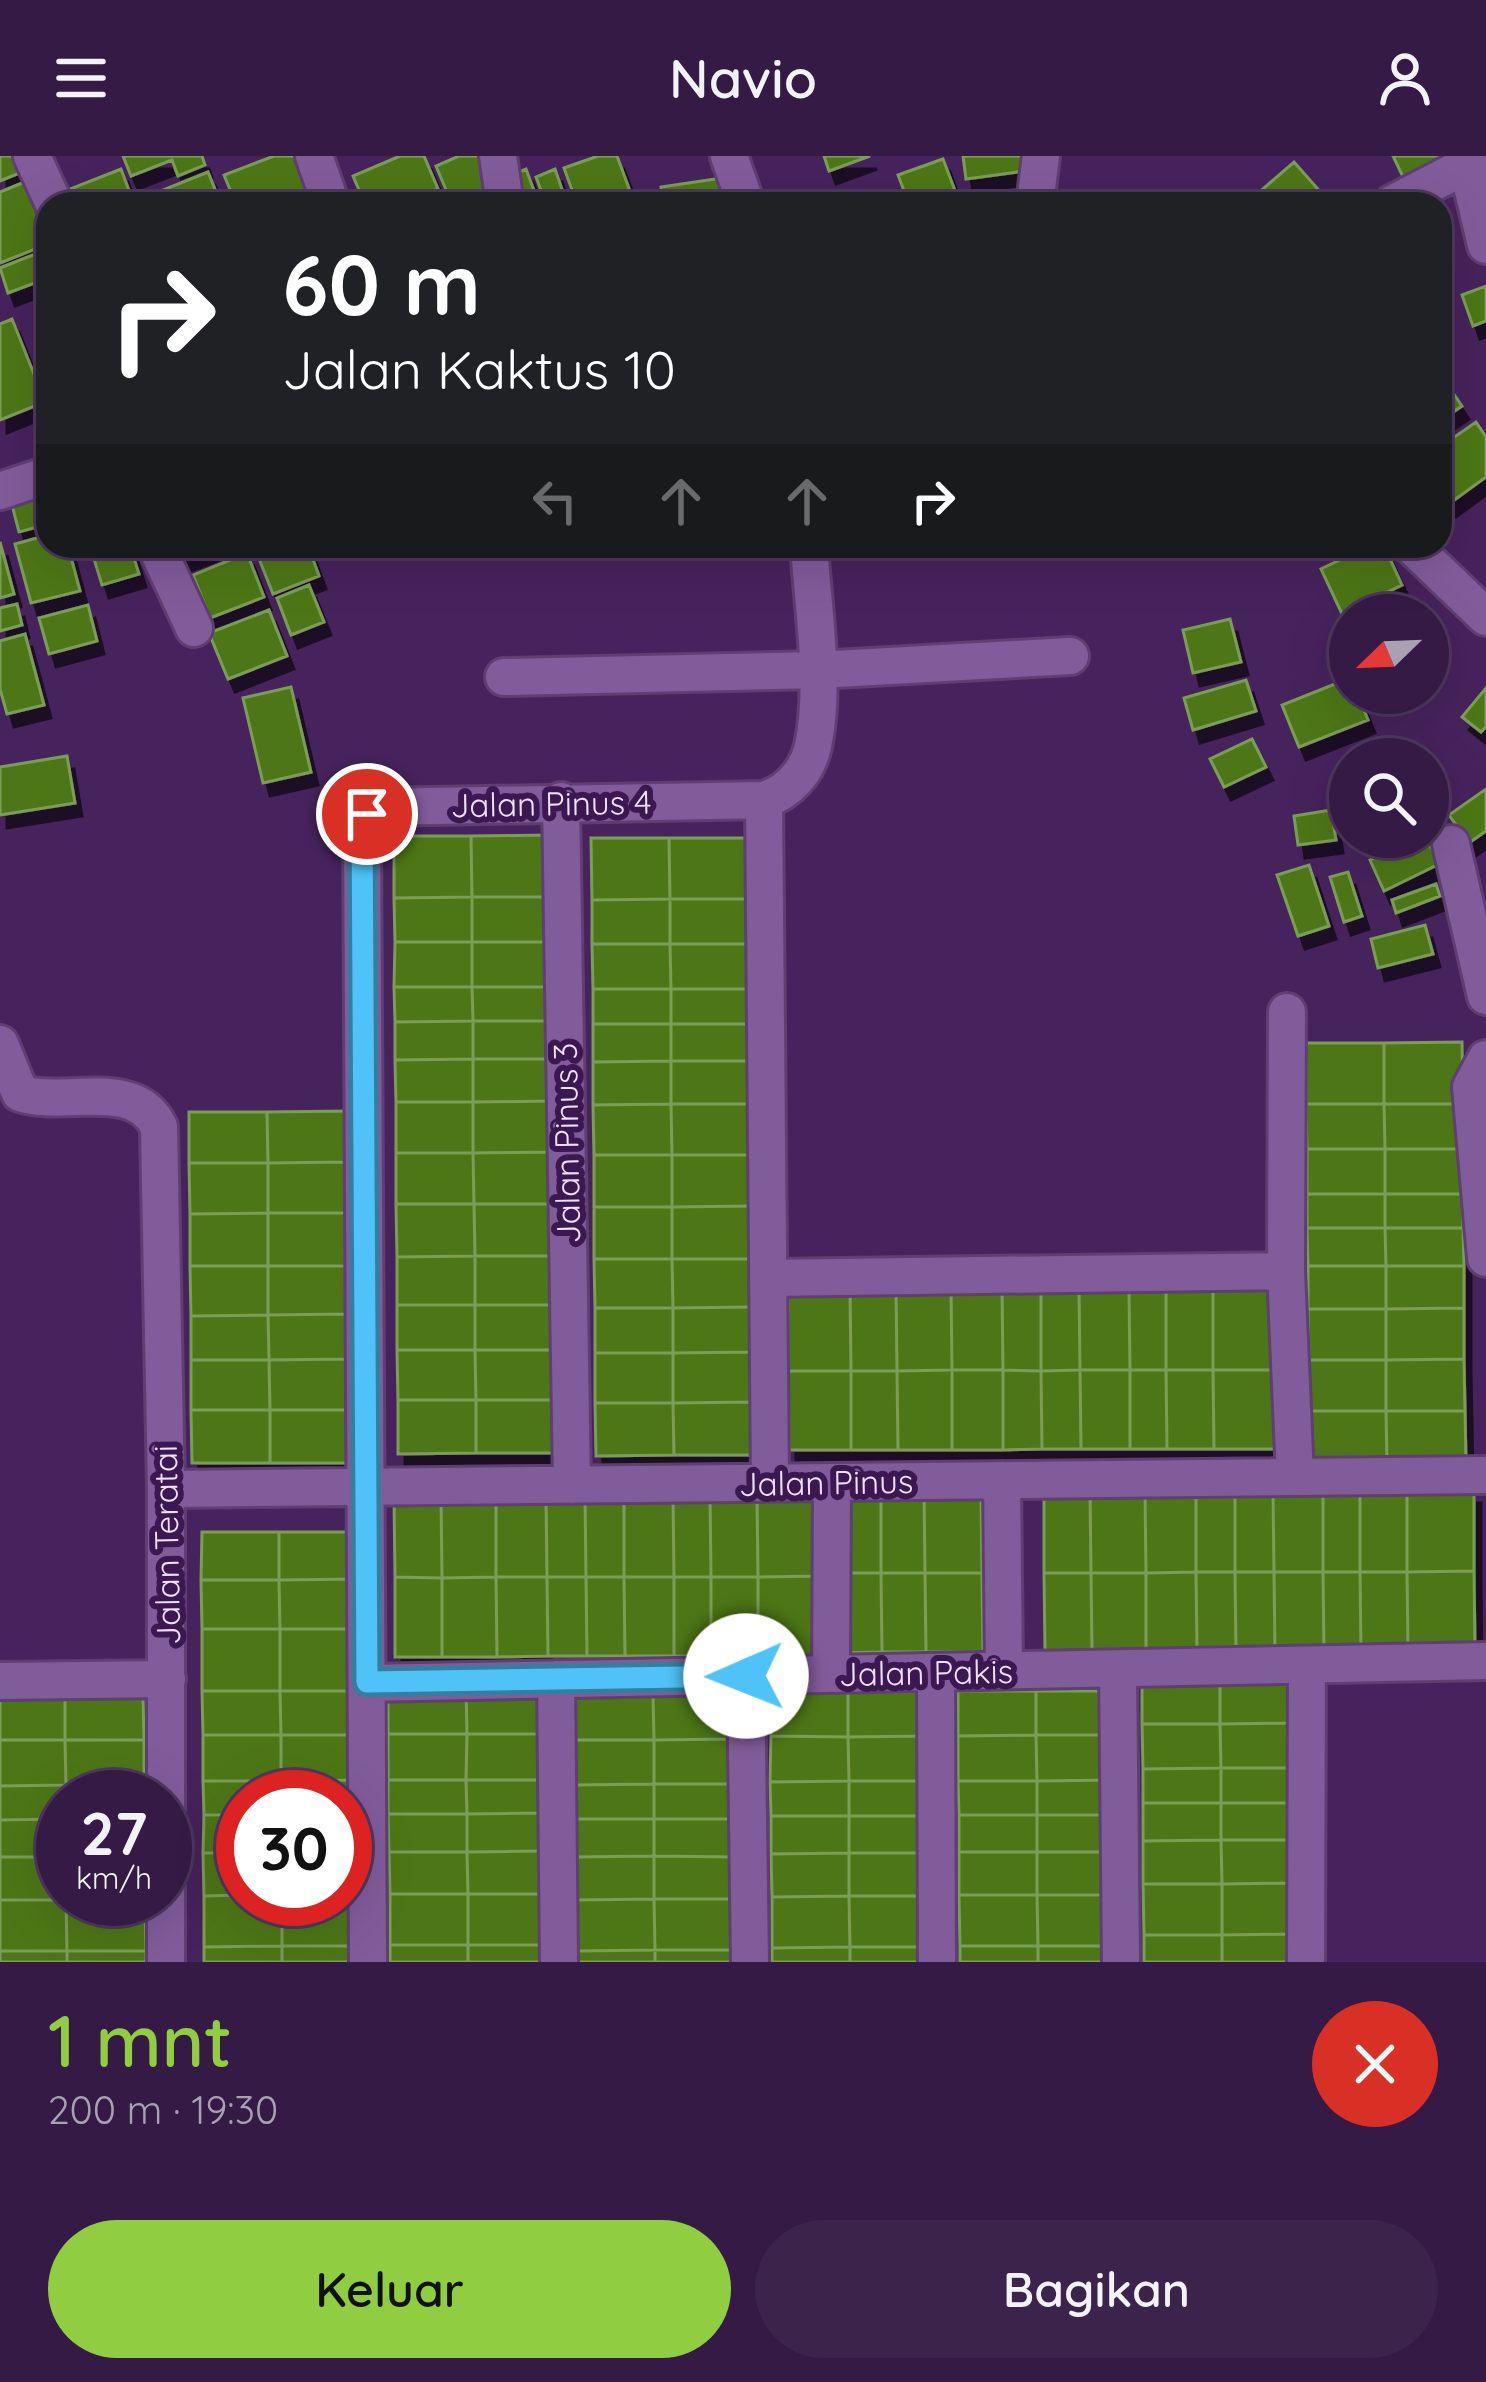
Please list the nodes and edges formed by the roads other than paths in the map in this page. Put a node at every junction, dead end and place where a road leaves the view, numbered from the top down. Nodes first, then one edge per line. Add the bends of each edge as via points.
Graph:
1 (32, 156) edge
2 (314, 156) edge
3 (498, 156) edge
4 (729, 156) edge
5 (1041, 156) edge
6 (1467, 160) edge
7 (48, 192) edge
8 (327, 192) edge
9 (503, 192) edge
10 (742, 192) edge
11 (1036, 192) edge
12 (1412, 192) edge
13 (1486, 245) edge
14 (36, 479) edge
15 (0, 491) edge
16 (162, 558) edge
17 (810, 558) edge
18 (1425, 558) edge
19 (1486, 616) edge
20 (194, 628) dead end
21 (1070, 656) dead end
22 (817, 670) junction
23 (504, 677) dead end
24 (764, 800) junction
25 (561, 802) junction
26 (1451, 844) dead end
27 (1486, 996) edge
28 (1287, 1012) dead end
29 (0, 1045) edge
30 (1486, 1059) edge
31 (1486, 1258) edge
32 (1286, 1271) junction
33 (768, 1278) junction
34 (1486, 1475) edge
35 (1295, 1477) junction
36 (1002, 1480) junction
37 (770, 1482) junction
38 (832, 1482) junction
39 (572, 1485) junction
40 (365, 1487) junction
41 (166, 1489) junction
42 (1486, 1661) edge
43 (1307, 1665) junction
44 (1118, 1669) junction
45 (1004, 1670) junction
46 (935, 1672) junction
47 (831, 1674) junction
48 (746, 1676) junction
49 (556, 1678) junction
50 (167, 1679) junction
51 (0, 1681) edge
52 (367, 1682) junction
53 (166, 1962) edge
54 (368, 1962) edge
55 (560, 1962) edge
56 (750, 1962) edge
57 (937, 1962) edge
58 (1121, 1962) edge
59 (1306, 1962) edge

1 - 7 street
2 - 8 street
3 - 9 street
4 - 10 street
5 - 11 street
6 - 12 street
6 - 13 street
14 - 15 street
16 - 20 street
17 - 22 street
18 - 19 street
21 - 22 street
22 - 23 street
22 - 24 street via 813,747 800,775
24 - 25 street, Jalan Pinus 4
24 - 33 street
25 - 39 street, Jalan Pinus 3
25 - 40 street, Jalan Pinus 4 via 379,807 362,820
26 - 27 street
28 - 32 street
29 - 41 street, Jalan Teratai via 20,1093 130,1101 160,1127
30 - 31 street via 1471,1088
32 - 33 street
32 - 35 street
33 - 37 street
34 - 35 street, Jalan Pinus
35 - 36 street, Jalan Pinus
36 - 38 street, Jalan Pinus
36 - 45 street
37 - 38 street, Jalan Pinus
37 - 39 street, Jalan Pinus
38 - 47 street
39 - 40 street, Jalan Pinus
40 - 41 street, Jalan Pinus
40 - 52 street
41 - 50 street, Jalan Teratai
42 - 43 street, Jalan Pakis
43 - 44 street, Jalan Pakis
43 - 59 street
44 - 45 street, Jalan Pakis
44 - 58 street
45 - 46 street, Jalan Pakis
46 - 47 street, Jalan Pakis
46 - 57 street
47 - 48 street, Jalan Pakis
48 - 49 street, Jalan Pakis
48 - 56 street
49 - 52 street, Jalan Pakis
49 - 55 street
50 - 51 street
50 - 53 street, Jalan Teratai
52 - 54 street

